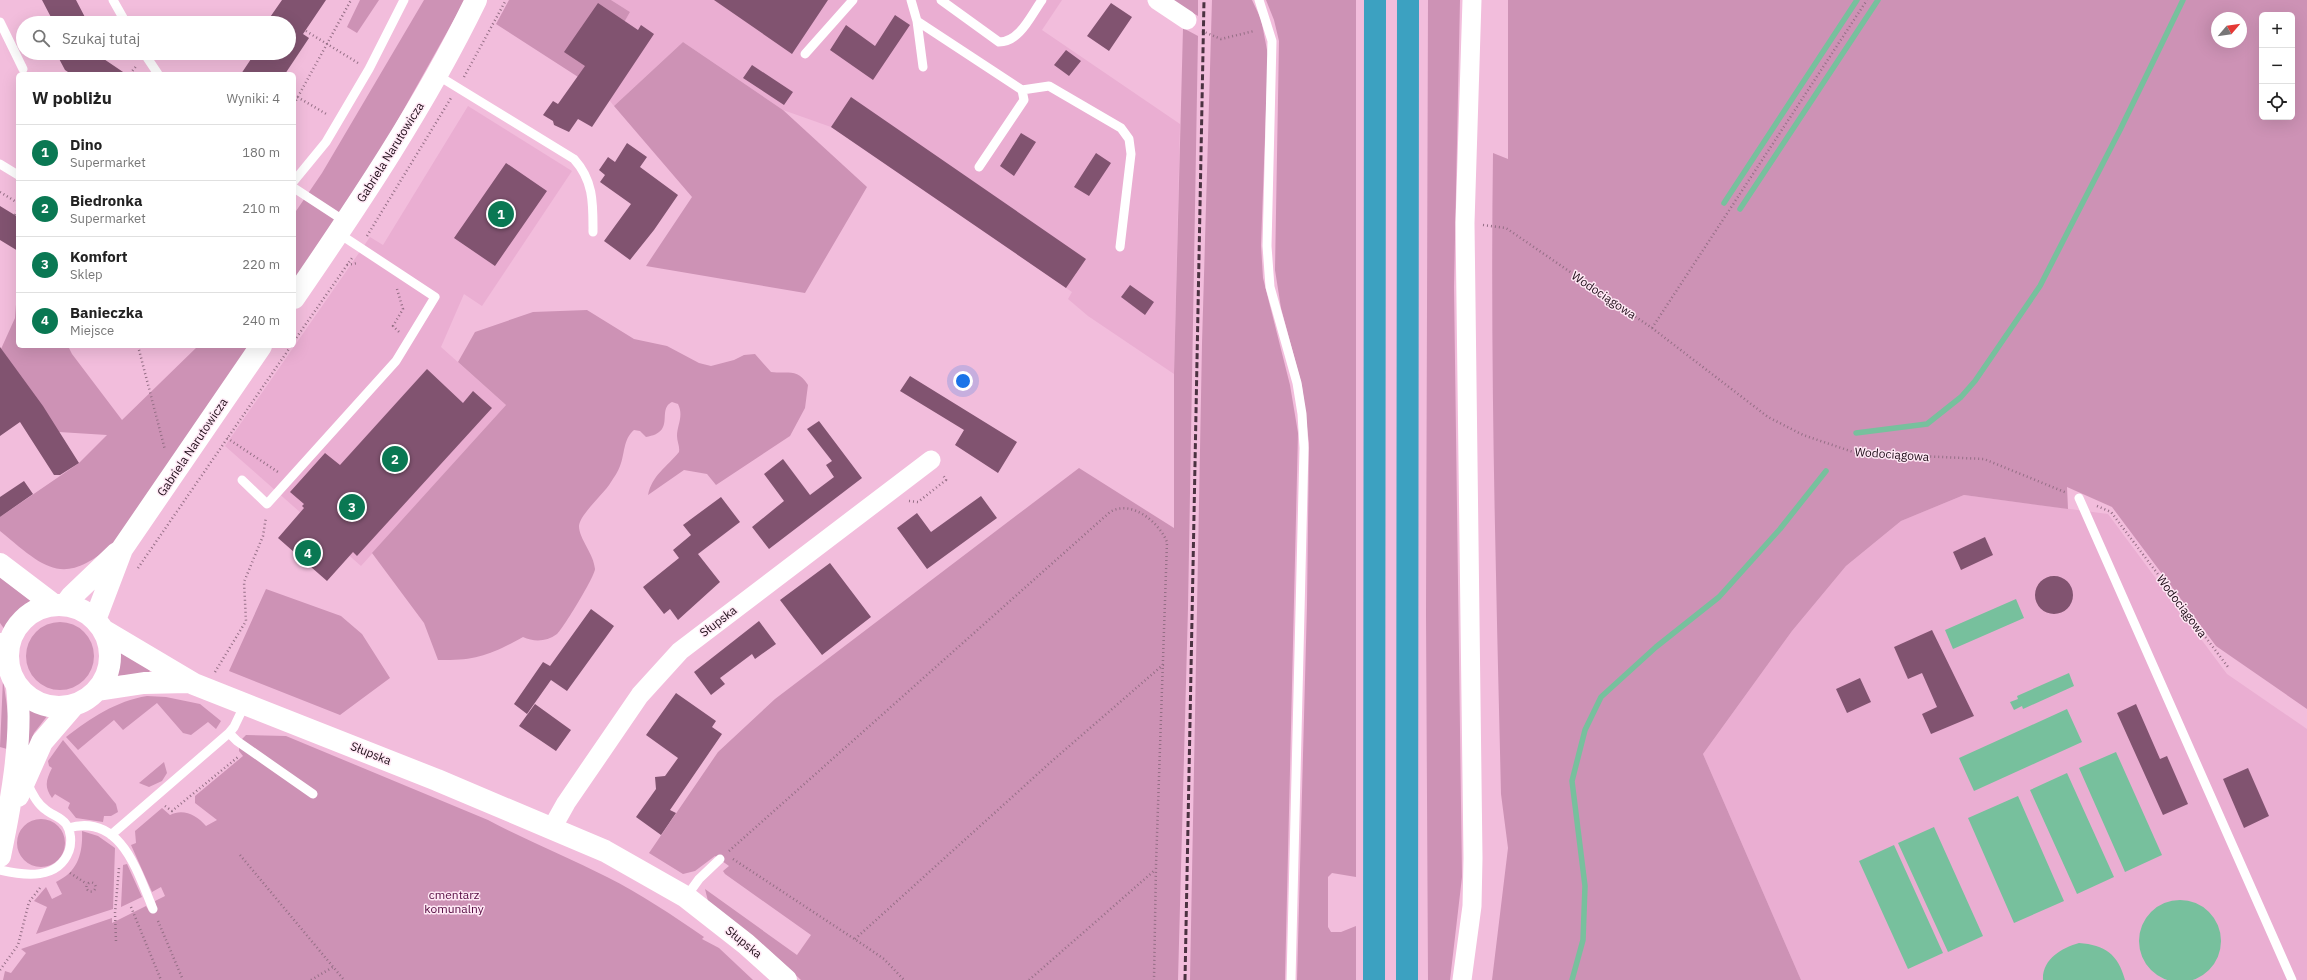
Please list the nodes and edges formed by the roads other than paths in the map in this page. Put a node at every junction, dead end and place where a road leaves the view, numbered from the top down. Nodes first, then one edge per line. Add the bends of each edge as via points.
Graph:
1 (113, 0) edge
2 (404, 0) edge
3 (476, 0) edge
4 (853, 0) edge
5 (910, 0) edge
6 (941, 0) edge
7 (1042, 0) edge
8 (1158, 0) edge
9 (1259, 0) edge
10 (1375, 0) edge
11 (1408, 0) edge
12 (1472, 0) edge
13 (122, 16) edge
14 (1187, 20) road end
15 (917, 21) junction
16 (0, 22) edge
17 (805, 54) dead end
18 (16, 55) edge
19 (19, 60) edge
20 (149, 60) edge
21 (923, 67) dead end
22 (23, 69) dead end
23 (157, 72) edge
24 (437, 75) junction
25 (1022, 90) junction
26 (0, 164) edge
27 (979, 167) dead end
28 (16, 174) edge
29 (296, 179) edge
30 (296, 190) edge
31 (342, 228) junction
32 (593, 232) dead end
33 (1120, 247) dead end
34 (296, 295) edge
35 (260, 348) edge
36 (931, 460) road end
37 (242, 480) dead end
38 (2078, 498) road end
39 (122, 549) junction
40 (0, 564) edge
41 (59, 605) junction
42 (99, 625) junction
43 (4, 650) edge
44 (188, 682) junction
45 (17, 686) junction
46 (98, 690) junction
47 (245, 703) junction
48 (73, 706) junction
49 (229, 733) junction
50 (25, 780) junction
51 (313, 794) dead end
52 (8, 821) junction
53 (68, 828) junction
54 (552, 828) junction
55 (111, 835) junction
56 (0, 856) edge
57 (723, 857) road end
58 (0, 870) edge
59 (686, 897) junction
60 (153, 909) road end
61 (786, 980) edge
62 (1291, 980) edge
63 (1374, 980) edge
64 (1407, 980) edge
65 (1462, 980) edge
66 (2292, 980) edge

1 - 13 lane
2 - 29 lane via 369,69 326,142
3 - 24 main road, Gabriela Narutowicza
4 - 17 lane
5 - 15 lane
6 - 7 lane via 999,42 1006,42 1019,33
8 - 14 street
9 - 62 lane via 1272,41 1267,246 1270,287 1296,383 1302,414 1304,448
10 - 63 highway
11 - 64 highway
12 - 65 street via 1465,223 1474,858 1472,906
15 - 21 lane
15 - 25 lane
16 - 18 lane
19 - 22 lane
20 - 23 lane
24 - 31 main road, Gabriela Narutowicza
24 - 32 lane via 574,159 590,182 593,198
25 - 27 lane via 1024,100
25 - 33 lane via 1049,86 1121,128 1129,139 1131,154
26 - 28 lane
30 - 31 lane
31 - 34 main road, Gabriela Narutowicza
31 - 37 lane via 360,247 436,297 396,361 267,504
35 - 39 main road, Gabriela Narutowicza
36 - 54 street, Słupska via 680,651 640,695 566,803
38 - 66 lane
39 - 41 main road, Gabriela Narutowicza
39 - 42 main road, Gabriela Narutowicza
40 - 41 main road
41 - 42 main road via 82,610
41 - 43 main road via 40,608 19,623
42 - 44 main road, Słupska
42 - 46 main road via 109,644 110,657 108,673
43 - 45 main road
44 - 46 main road, Słupska via 144,683
44 - 47 main road, Słupska
45 - 48 main road via 34,701 48,707
45 - 52 main road via 19,701 16,758
46 - 48 main road
47 - 49 lane
47 - 54 main road, Słupska
48 - 50 main road via 42,742
49 - 51 lane
49 - 55 lane
50 - 52 main road
50 - 53 lane via 40,805
52 - 56 main road
53 - 55 lane via 91,826
53 - 58 lane via 70,846 63,862 54,870 32,876
54 - 59 main road, Słupska via 605,851
55 - 60 lane via 124,847
57 - 59 lane via 699,879
59 - 61 main road, Słupska via 746,944

